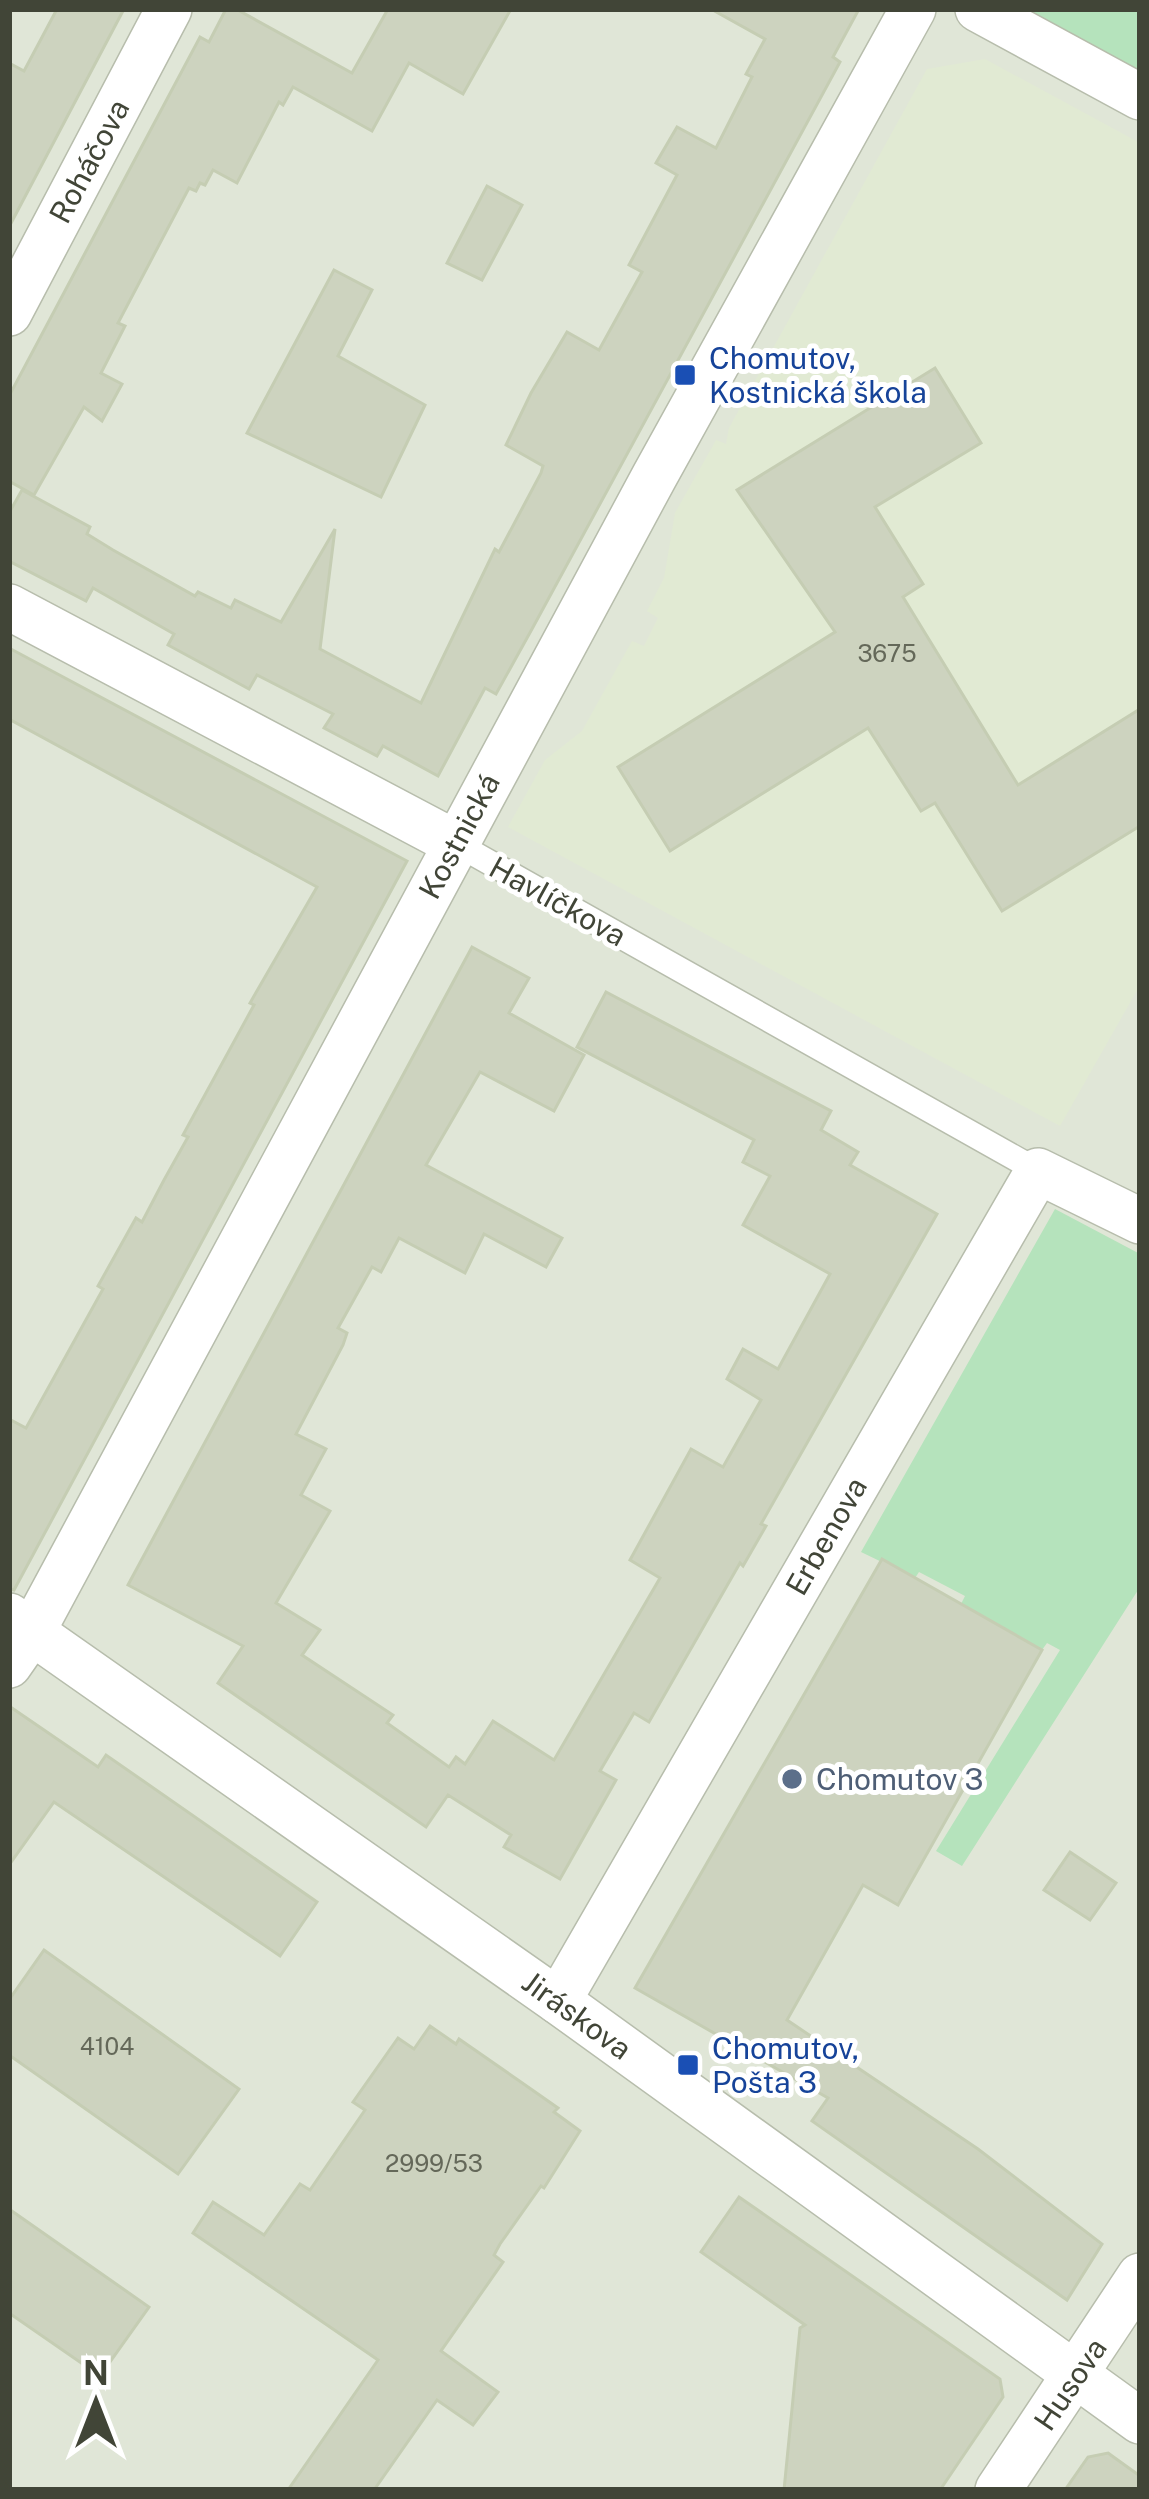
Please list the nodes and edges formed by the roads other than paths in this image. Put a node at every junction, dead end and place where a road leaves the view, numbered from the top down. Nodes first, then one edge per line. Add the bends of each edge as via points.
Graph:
1 (169, 9) edge
2 (913, 9) edge
3 (978, 9) edge
4 (1140, 98) edge
5 (9, 313) edge
6 (9, 607) edge
7 (455, 844) junction
8 (1038, 1171) junction
9 (1140, 1221) edge
10 (17, 1638) edge
11 (558, 2001) junction
12 (1140, 2276) edge
13 (1077, 2375) junction
14 (1140, 2421) edge
15 (998, 2490) edge

1 - 5 street, Roháčova
2 - 7 street, Kostnická
3 - 4 street
6 - 7 street, Havlíčkova
7 - 8 lane, Havlíčkova
7 - 10 street, Kostnická
8 - 9 street
8 - 11 street, Erbenova
10 - 11 street, Jiráskova
11 - 13 street, Jiráskova
12 - 13 street, Husova
13 - 14 street, Jiráskova
13 - 15 street, Husova

